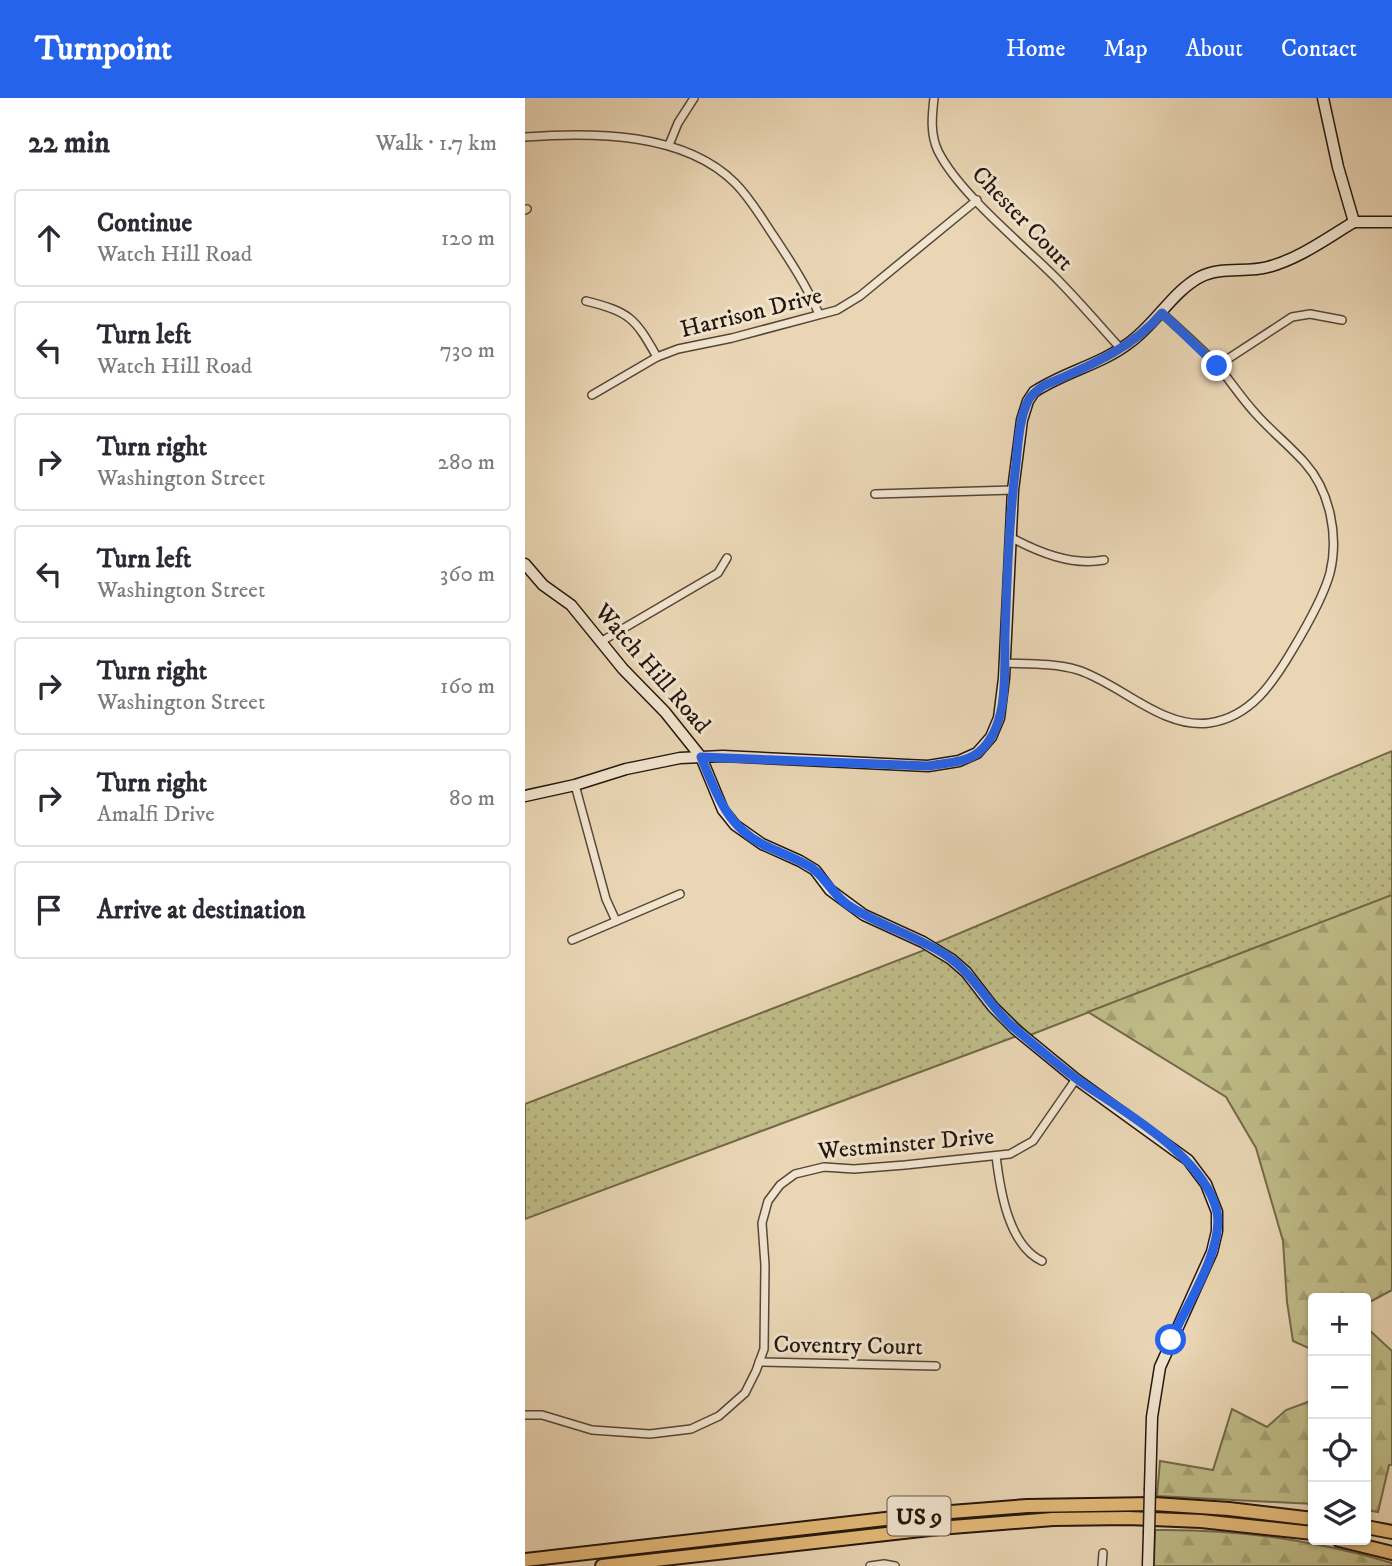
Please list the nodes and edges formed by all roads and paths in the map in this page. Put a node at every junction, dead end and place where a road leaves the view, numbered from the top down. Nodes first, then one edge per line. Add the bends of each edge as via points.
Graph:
1 (694, 98) edge
2 (934, 98) edge
3 (1323, 98) edge
4 (525, 137) edge
5 (669, 145) junction
6 (977, 200) junction
7 (1354, 222) junction
8 (1392, 222) edge
9 (586, 301) dead end
10 (1162, 313) junction
11 (819, 314) junction
12 (1342, 320) dead end
13 (1121, 349) junction
14 (657, 357) junction
15 (1217, 366) junction
16 (591, 395) dead end
17 (1013, 490) junction
18 (875, 494) dead end
19 (1010, 537) junction
20 (727, 558) dead end
21 (1104, 560) dead end
22 (525, 564) edge
23 (602, 641) junction
24 (1004, 663) junction
25 (701, 757) junction
26 (575, 785) junction
27 (525, 796) edge
28 (680, 894) dead end
29 (616, 921) junction
30 (572, 940) dead end
31 (1076, 1079) junction
32 (996, 1156) junction
33 (1042, 1261) dead end
34 (759, 1362) junction
35 (936, 1366) dead end
36 (525, 1415) edge
37 (1308, 1518) edge
38 (1371, 1528) edge
39 (1308, 1532) edge
40 (1392, 1532) edge
41 (1371, 1543) edge
42 (1359, 1545) edge
43 (1392, 1547) edge
44 (1103, 1553) dead end
45 (1392, 1553) edge
46 (525, 1560) edge
47 (602, 1566) edge
48 (870, 1566) edge
49 (895, 1566) edge
50 (1103, 1566) edge
51 (1148, 1566) edge

1 - 5 street
2 - 6 street, Chester Court via 931,123 937,149
3 - 7 street
4 - 5 street via 580,136
5 - 11 street via 701,158 734,181 803,280
6 - 11 street, Harrison Drive via 860,296 837,310
6 - 13 street, Chester Court
7 - 8 street
7 - 10 street via 1294,257 1267,267 1214,271 1198,278
9 - 14 street via 627,316 639,326
10 - 13 street
10 - 15 street
11 - 14 street, Harrison Drive
12 - 15 street via 1310,314 1292,317
13 - 17 street via 1034,393 1022,419
14 - 16 street, Harrison Drive
15 - 24 street via 1249,407 1304,463 1327,500 1333,553 1329,575 1276,678 1250,706 1207,723 1169,718 1079,671
17 - 18 street
17 - 19 street
19 - 21 street via 1038,552 1083,562
19 - 24 street
20 - 23 street via 718,573
22 - 23 street, Watch Hill Road via 543,585 571,605
23 - 25 street, Watch Hill Road
24 - 25 street via 999,718 992,737 978,753 959,761 928,766
25 - 26 street via 626,769
25 - 31 street, Watch Hill Road via 723,810 735,825 815,870 830,890 864,915 951,959 1007,1021
26 - 27 street
26 - 29 street
28 - 29 street
29 - 30 street
31 - 32 street, Westminster Drive via 1033,1141
31 - 51 street, Watch Hill Road, bridge via 1188,1160 1206,1184 1217,1212 1212,1252 1165,1352 1156,1383
32 - 33 street via 1005,1209 1028,1251
32 - 34 street, Westminster Drive via 854,1169 824,1167 795,1174 780,1185 768,1201 761,1223 765,1320
34 - 35 street, Coventry Court
34 - 36 street, Westminster Drive via 745,1393 719,1416 691,1429 623,1433
37 - 46 highway, US 9 via 1189,1506 1052,1504
38 - 40 highway
39 - 47 highway, US 9 via 1175,1520 1053,1519
41 - 43 highway
42 - 45 highway
44 - 50 street
48 - 49 street

